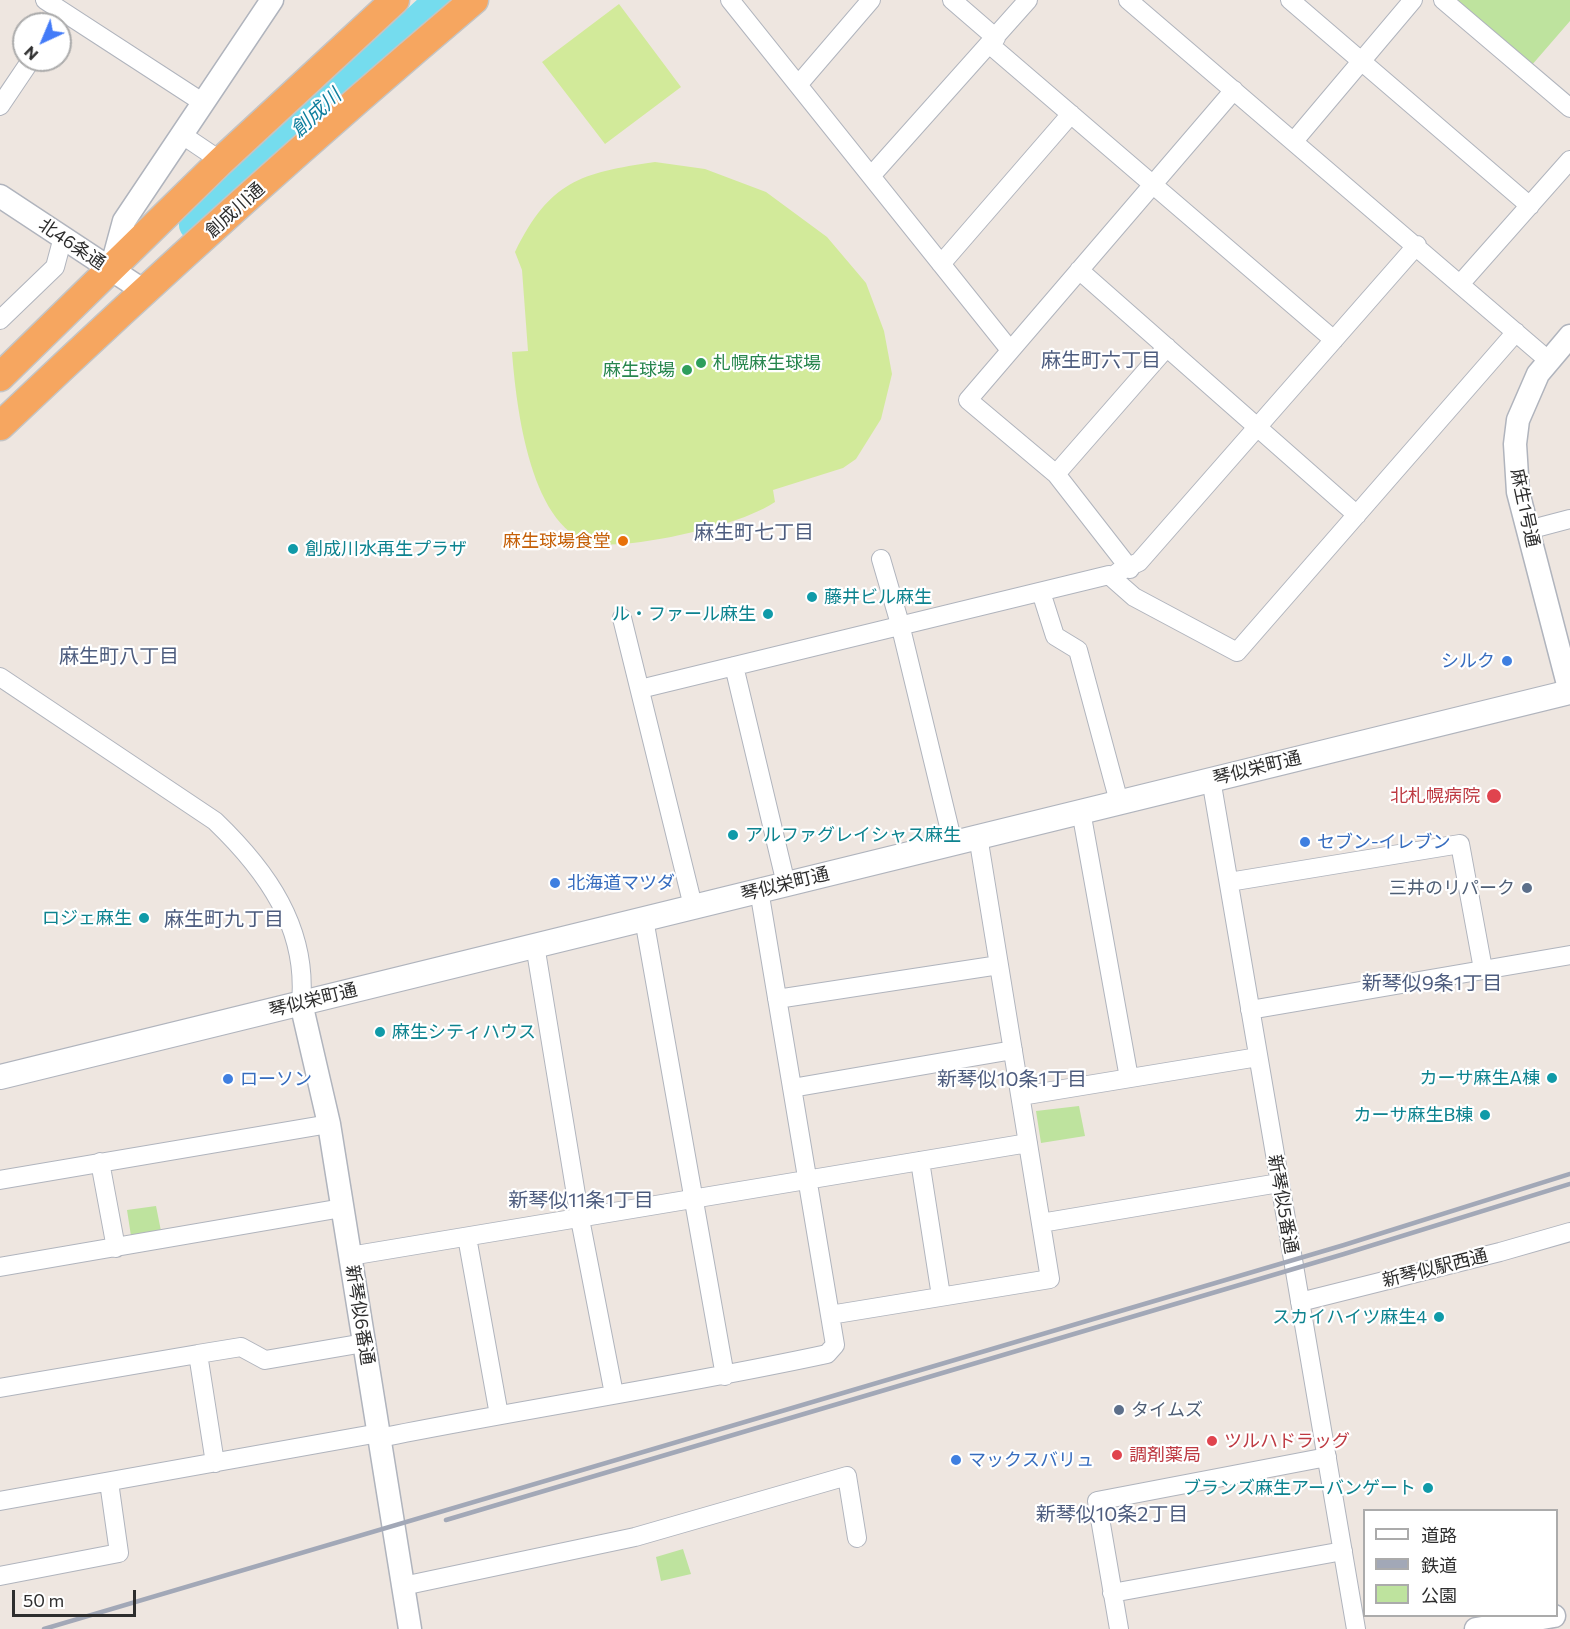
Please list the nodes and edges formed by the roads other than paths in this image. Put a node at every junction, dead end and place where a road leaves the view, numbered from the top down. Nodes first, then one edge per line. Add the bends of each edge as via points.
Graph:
1 (45, 0) edge
2 (272, 0) edge
3 (395, 0) edge
4 (474, 0) edge
5 (730, 0) edge
6 (871, 0) edge
7 (951, 0) edge
8 (1028, 0) edge
9 (1128, 0) edge
10 (1290, 0) edge
11 (1413, 0) edge
12 (1443, 0) edge
13 (54, 12) edge
14 (72, 26) edge
15 (993, 41) junction
16 (1362, 60) junction
17 (23, 72) edge
18 (798, 85) junction
19 (1234, 90) junction
20 (202, 102) junction
21 (0, 106) edge
22 (1570, 108) edge
23 (1071, 114) junction
24 (181, 134) junction
25 (1294, 141) junction
26 (1570, 160) edge
27 (221, 161) junction
28 (871, 176) junction
29 (1153, 184) junction
30 (0, 196) edge
31 (1530, 206) junction
32 (63, 237) junction
33 (1417, 245) junction
34 (941, 264) junction
35 (111, 270) junction
36 (1079, 270) junction
37 (1461, 283) junction
38 (144, 291) junction
39 (0, 320) edge
40 (1516, 332) junction
41 (1570, 336) edge
42 (1334, 340) junction
43 (1167, 347) junction
44 (1010, 350) junction
45 (1548, 360) junction
46 (0, 377) edge
47 (0, 426) edge
48 (1257, 427) junction
49 (1056, 474) junction
50 (1357, 515) junction
51 (1570, 519) edge
52 (1528, 530) junction
53 (881, 559) dead end
54 (1130, 569) junction
55 (1109, 575) junction
56 (1041, 592) junction
57 (622, 618) dead end
58 (900, 624) junction
59 (734, 666) junction
60 (0, 677) edge
61 (640, 689) junction
62 (1570, 692) edge
63 (1211, 779) junction
64 (1119, 802) junction
65 (1081, 811) junction
66 (978, 836) junction
67 (953, 843) junction
68 (1228, 882) junction
69 (786, 884) junction
70 (759, 890) junction
71 (693, 906) junction
72 (644, 919) junction
73 (535, 945) junction
74 (1570, 955) edge
75 (999, 965) junction
76 (1483, 969) junction
77 (777, 999) junction
78 (302, 1003) junction
79 (1250, 1010) junction
80 (1013, 1050) junction
81 (1258, 1057) junction
82 (0, 1077) edge
83 (1129, 1078) junction
84 (792, 1088) junction
85 (1021, 1096) junction
86 (329, 1124) junction
87 (1028, 1143) junction
88 (920, 1161) junction
89 (100, 1162) junction
90 (807, 1179) junction
91 (0, 1180) edge
92 (1279, 1183) junction
93 (695, 1198) junction
94 (342, 1208) junction
95 (580, 1219) junction
96 (1041, 1223) junction
97 (1570, 1232) edge
98 (467, 1238) junction
99 (116, 1248) junction
100 (350, 1256) junction
101 (0, 1267) edge
102 (941, 1296) junction
103 (1300, 1302) junction
104 (830, 1315) junction
105 (364, 1343) junction
106 (198, 1354) junction
107 (725, 1376) junction
108 (0, 1388) edge
109 (614, 1394) junction
110 (499, 1415) junction
111 (379, 1436) junction
112 (1327, 1457) junction
113 (215, 1463) junction
114 (109, 1482) junction
115 (0, 1501) edge
116 (857, 1538) dead end
117 (1343, 1551) junction
118 (0, 1576) edge
119 (403, 1586) junction
120 (1112, 1593) junction
121 (1544, 1617) edge
122 (410, 1629) edge
123 (1119, 1629) edge
124 (1356, 1629) edge
125 (1477, 1629) edge

1 - 13 street
2 - 20 street
3 - 27 highway
4 - 38 highway, 創成川通
5 - 18 street
6 - 18 street
7 - 15 street
8 - 15 street
9 - 19 street
10 - 16 street
11 - 16 street
12 - 22 street
14 - 20 street
15 - 23 street
15 - 28 street
16 - 25 street
16 - 31 street
17 - 21 street
18 - 28 street
19 - 25 street
19 - 29 street
20 - 24 street
23 - 29 street
23 - 34 street
24 - 27 street
24 - 35 street via 124,221
25 - 33 street
26 - 31 street
27 - 35 highway
28 - 34 street
29 - 36 street
29 - 42 street
30 - 32 street, 北46条通
31 - 37 street
32 - 35 street, 北46条通
32 - 39 street via 54,267
33 - 37 street
33 - 42 street
34 - 44 street
35 - 38 street, 北46条通
35 - 46 highway
36 - 43 street
36 - 44 street
37 - 40 street
38 - 47 highway, 創成川通
40 - 45 street
40 - 50 street
41 - 45 street, 麻生1号通
42 - 48 street
43 - 48 street
43 - 49 street
44 - 49 street via 968,399
45 - 52 street, 麻生1号通 via 1526,399 1515,444 1518,492
48 - 50 street
48 - 54 street
49 - 54 street
50 - 55 street via 1237,652 1134,597
51 - 52 street
52 - 62 street, 麻生1号通
53 - 58 street
54 - 55 street
55 - 56 street
56 - 58 street
56 - 64 street via 1055,636 1078,650
57 - 61 street
58 - 59 street
58 - 67 street
59 - 61 street
59 - 69 street
60 - 78 street via 215,821 234,840 268,881 292,925 304,976
61 - 71 street
62 - 63 main road, 琴似栄町通
63 - 64 main road, 琴似栄町通
63 - 68 street, 新琴似5番通
64 - 65 main road, 琴似栄町通
65 - 66 main road, 琴似栄町通
65 - 83 street
66 - 67 main road, 琴似栄町通
66 - 75 street
67 - 69 main road, 琴似栄町通
68 - 76 street via 1460,844
68 - 79 street, 新琴似5番通
69 - 70 main road, 琴似栄町通
70 - 71 main road, 琴似栄町通
70 - 77 street
71 - 72 main road, 琴似栄町通
72 - 73 main road, 琴似栄町通
72 - 93 street
73 - 78 main road, 琴似栄町通
73 - 95 street
74 - 76 street
75 - 77 street
75 - 80 street
76 - 79 street
77 - 84 street
78 - 82 main road, 琴似栄町通
78 - 86 street, 新琴似6番通
79 - 81 street, 新琴似5番通
80 - 84 street
80 - 85 street
81 - 83 street
81 - 92 street, 新琴似5番通
83 - 85 street
84 - 90 street
85 - 87 street
86 - 89 street
86 - 94 street, 新琴似6番通
87 - 88 street
87 - 96 street
88 - 90 street
88 - 102 street
89 - 91 street
89 - 99 street
90 - 93 street
90 - 104 street
92 - 96 street
92 - 103 street, 新琴似5番通
93 - 95 street
93 - 107 street
94 - 99 street
94 - 100 street, 新琴似6番通
95 - 98 street
95 - 109 street
96 - 102 street via 1050,1279
97 - 103 street, 新琴似駅西通
98 - 100 street
98 - 110 street
99 - 101 street
100 - 105 street, 新琴似6番通
102 - 104 street
103 - 112 street, 新琴似5番通
104 - 107 street via 835,1345 827,1354
105 - 106 street via 265,1360 242,1347
105 - 111 street, 新琴似6番通
106 - 108 street
106 - 113 street
107 - 109 street
109 - 110 street
110 - 111 street
111 - 113 street
111 - 119 street, 新琴似6番通
112 - 117 street, 新琴似5番通
112 - 120 street via 1097,1501
113 - 114 street
114 - 115 street
114 - 118 street via 119,1553
116 - 119 street via 846,1476 635,1537
117 - 120 street
117 - 124 street, 新琴似5番通
119 - 122 street, 新琴似6番通
120 - 123 street
121 - 125 street

